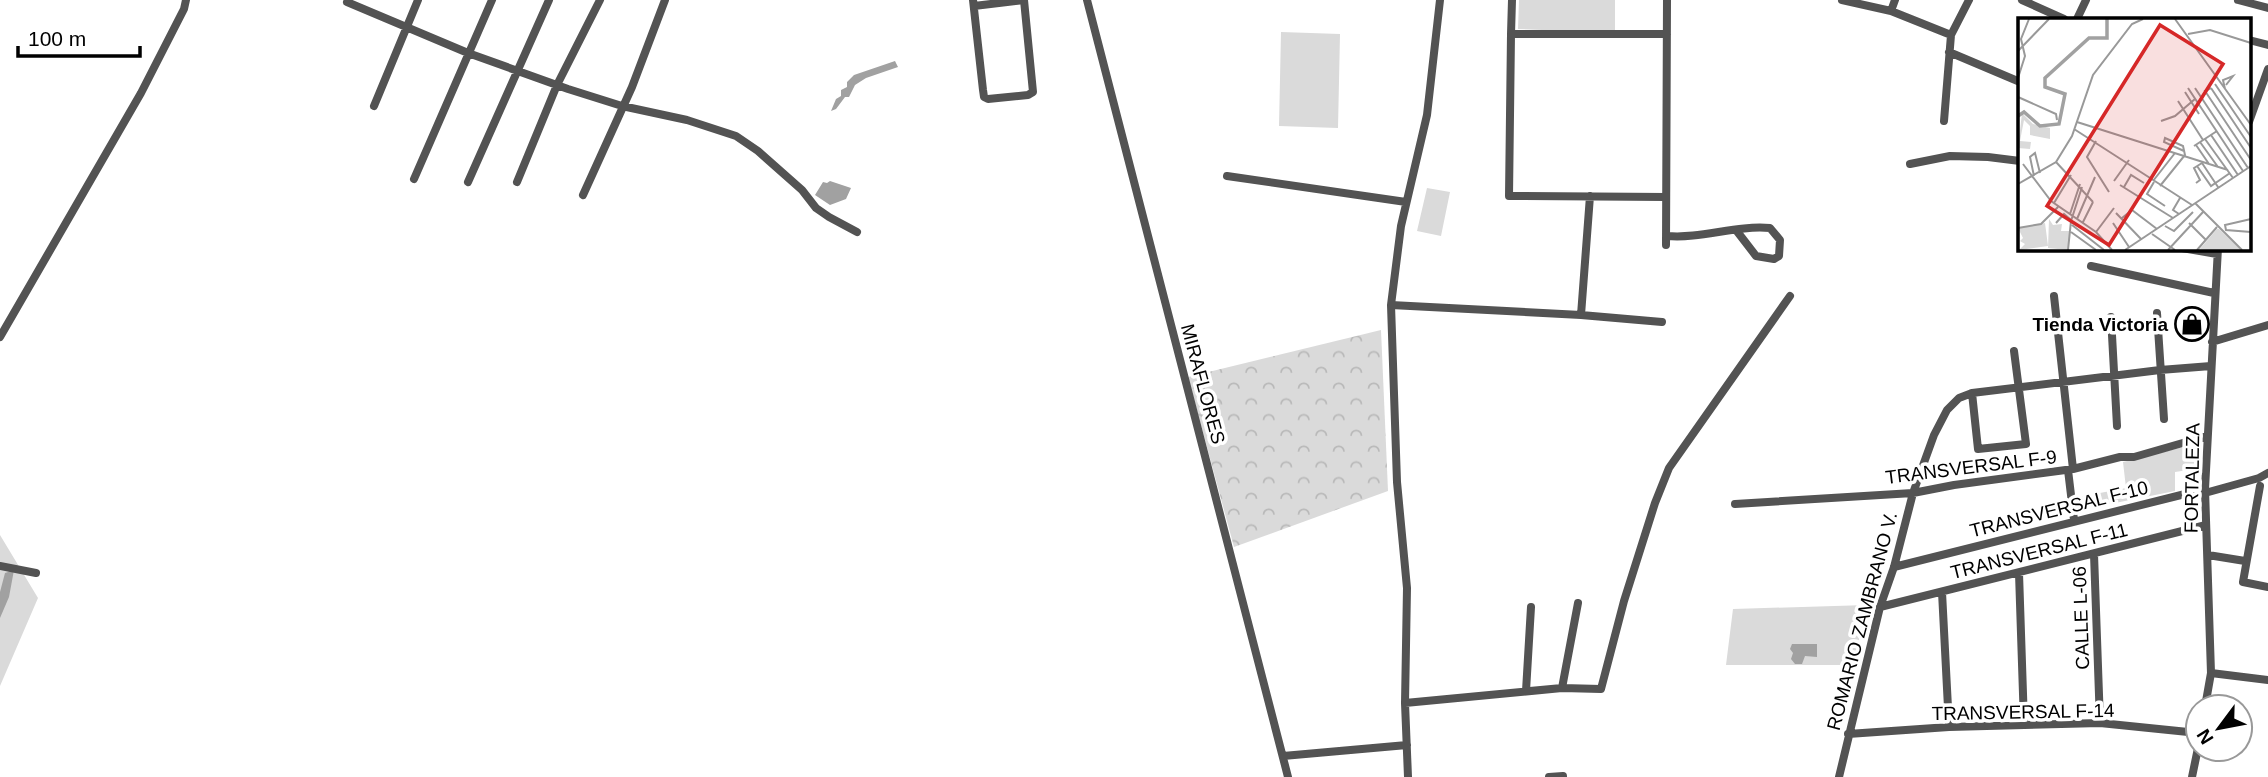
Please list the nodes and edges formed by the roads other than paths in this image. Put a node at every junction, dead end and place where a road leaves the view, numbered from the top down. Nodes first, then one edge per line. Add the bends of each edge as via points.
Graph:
1 (186, 0) edge
2 (418, 0) edge
3 (492, 0) edge
4 (549, 0) edge
5 (600, 0) edge
6 (665, 0) edge
7 (1024, 0) edge
8 (1087, 0) edge
9 (1440, 0) edge
10 (1512, 0) edge
11 (1667, 0) edge
12 (1842, 0) edge
13 (1895, 0) edge
14 (1969, 0) edge
15 (2022, 0) edge
16 (2086, 0) edge
17 (2238, 0) edge
18 (346, 1) edge
19 (973, 3) edge
20 (2268, 8) edge
21 (1891, 11) junction
22 (2062, 18) edge
23 (2077, 18) edge
24 (408, 28) junction
25 (1511, 34) junction
26 (1667, 34) junction
27 (1951, 36) junction
28 (2250, 40) edge
29 (2268, 45) edge
30 (1948, 52) junction
31 (468, 53) junction
32 (2268, 69) edge
33 (516, 71) junction
34 (2018, 81) edge
35 (2266, 84) edge
36 (557, 85) junction
37 (374, 106) dead end
38 (622, 106) junction
39 (2250, 120) edge
40 (1944, 121) dead end
41 (2018, 161) edge
42 (1910, 164) dead end
43 (1227, 176) dead end
44 (414, 179) dead end
45 (468, 182) dead end
46 (517, 182) dead end
47 (583, 195) dead end
48 (1590, 196) junction
49 (1666, 197) junction
50 (1406, 202) junction
51 (1736, 230) junction
52 (858, 232) dead end
53 (2217, 251) edge
54 (2091, 266) dead end
55 (2214, 293) junction
56 (1790, 296) dead end
57 (2054, 296) dead end
58 (1391, 305) junction
59 (2157, 313) dead end
60 (1581, 315) junction
61 (2111, 317) dead end
62 (1662, 322) dead end
63 (2268, 325) edge
64 (0, 337) edge
65 (2212, 342) junction
66 (2014, 351) dead end
67 (2211, 366) junction
68 (2160, 370) junction
69 (2115, 376) junction
70 (2065, 381) junction
71 (2018, 386) junction
72 (1972, 393) junction
73 (2164, 419) dead end
74 (2117, 426) dead end
75 (2207, 436) junction
76 (2071, 470) junction
77 (2268, 473) edge
78 (2260, 486) dead end
79 (2205, 491) junction
80 (1913, 493) junction
81 (1735, 504) dead end
82 (2074, 520) junction
83 (2206, 525) junction
84 (2095, 554) junction
85 (2207, 555) junction
86 (2245, 561) junction
87 (0, 566) edge
88 (1895, 567) junction
89 (36, 573) dead end
90 (2018, 573) junction
91 (2268, 587) edge
92 (1942, 592) junction
93 (1578, 603) dead end
94 (1531, 607) dead end
95 (1880, 607) junction
96 (2211, 673) junction
97 (2268, 680) edge
98 (1562, 688) junction
99 (1525, 691) junction
100 (2207, 693) edge
101 (1405, 703) junction
102 (2100, 723) junction
103 (2024, 724) junction
104 (1949, 727) junction
105 (2184, 732) edge
106 (1848, 734) junction
107 (1407, 745) junction
108 (1283, 756) junction
109 (1563, 776) edge
110 (1288, 777) edge
111 (1408, 777) edge
112 (1549, 777) edge
113 (1839, 777) edge

1 - 64 street via 141,93
2 - 24 street
3 - 31 street
4 - 33 street
5 - 36 street
6 - 38 street
7 - 19 street
7 - 19 street via 1033,92 988,99 984,97
8 - 108 street, MIRAFLORES
9 - 50 street via 1427,115
10 - 25 street
11 - 26 street
12 - 21 street
13 - 21 street
14 - 27 street
15 - 22 street
16 - 23 street
17 - 20 street
18 - 24 street
21 - 27 street
24 - 31 street
24 - 37 street
25 - 26 street
25 - 48 street via 1509,196
26 - 49 street
27 - 30 street
28 - 29 street
30 - 34 street
30 - 40 street
31 - 33 street
31 - 44 street
32 - 35 street
33 - 36 street
33 - 45 street
35 - 39 street
36 - 38 street
36 - 46 street
38 - 47 street
38 - 52 street via 736,136 758,151 816,208
41 - 42 street via 1950,156
43 - 50 street
48 - 49 street
48 - 60 street
49 - 51 street via 1666,241
50 - 58 street
51 - 51 street via 1770,228 1780,240 1779,256 1756,256
53 - 55 street, FORTALEZA
54 - 55 street
55 - 65 street, FORTALEZA
56 - 98 street via 1669,468 1624,601 1601,689
57 - 70 street
58 - 60 street
58 - 101 street via 1397,482 1407,588
59 - 68 street
60 - 62 street
61 - 69 street
63 - 65 street
65 - 67 street, FORTALEZA
66 - 71 street
67 - 68 street
67 - 75 street, FORTALEZA
68 - 69 street
68 - 73 street
69 - 70 street
69 - 74 street
70 - 71 street
70 - 76 street
71 - 72 street
71 - 72 street via 2027,442 2022,446 1978,449
72 - 80 street, ROMARIO ZAMBRANO V. via 1947,410
75 - 76 street, TRANSVERSAL F-9
75 - 79 street, FORTALEZA
76 - 80 street, TRANSVERSAL F-9
76 - 82 street
77 - 79 street, TRANSVERSAL F-10
78 - 86 street
79 - 82 street, TRANSVERSAL F-10
79 - 83 street, FORTALEZA
80 - 81 street, TRANSVERSAL F-9
80 - 88 street, ROMARIO ZAMBRANO V.
82 - 88 street, TRANSVERSAL F-10
83 - 84 street, TRANSVERSAL F-11
83 - 85 street, FORTALEZA
84 - 90 street, TRANSVERSAL F-11
84 - 102 street, CALLE L-06
85 - 86 street
85 - 96 street, FORTALEZA
86 - 91 street via 2243,582
87 - 89 street
88 - 95 street, ROMARIO ZAMBRANO V.
90 - 92 street, TRANSVERSAL F-11
90 - 103 street
92 - 95 street, TRANSVERSAL F-11
92 - 104 street
93 - 98 street
94 - 99 street
95 - 106 street, ROMARIO ZAMBRANO V.
96 - 97 street
96 - 100 street, FORTALEZA
98 - 99 street
99 - 101 street
101 - 107 street
102 - 103 street, TRANSVERSAL F-14
102 - 105 street, TRANSVERSAL F-14
103 - 104 street, TRANSVERSAL F-14
104 - 106 street, TRANSVERSAL F-14
106 - 113 street, ROMARIO ZAMBRANO V.
107 - 108 street
107 - 111 street
108 - 110 street, MIRAFLORES
109 - 112 street

